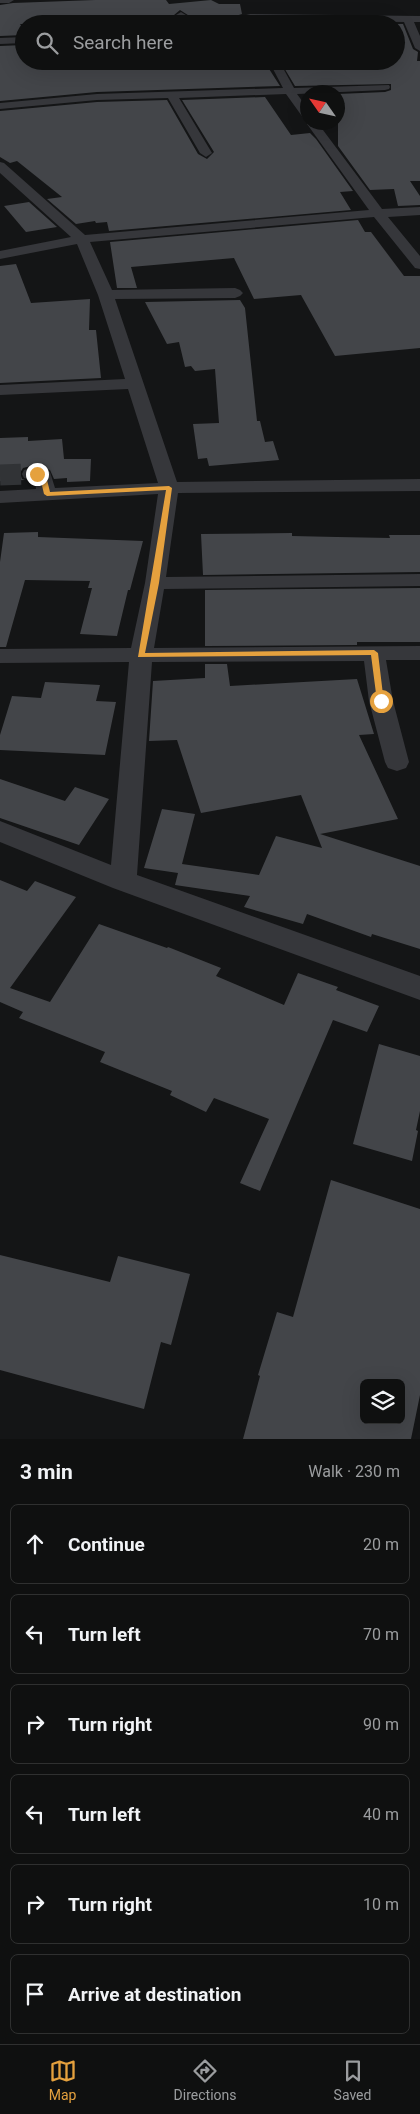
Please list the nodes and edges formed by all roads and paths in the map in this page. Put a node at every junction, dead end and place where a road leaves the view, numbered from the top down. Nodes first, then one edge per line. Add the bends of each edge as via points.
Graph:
1 (0, 0) edge
2 (9, 0) edge
3 (244, 15) edge
4 (303, 15) edge
5 (405, 19) edge
6 (408, 19) junction
7 (420, 19) edge
8 (15, 40) edge
9 (0, 41) edge
10 (420, 48) edge
11 (279, 70) edge
12 (384, 87) dead end
13 (290, 91) junction
14 (172, 94) junction
15 (300, 105) edge
16 (0, 106) edge
17 (318, 130) edge
18 (206, 153) dead end
19 (0, 166) edge
20 (420, 211) edge
21 (378, 213) junction
22 (82, 239) junction
23 (0, 255) edge
24 (420, 265) edge
25 (235, 293) dead end
26 (106, 295) junction
27 (135, 384) junction
28 (0, 390) edge
29 (31, 474) dead end
30 (420, 485) edge
31 (169, 488) junction
32 (47, 494) junction
33 (0, 497) edge
34 (420, 580) edge
35 (155, 583) junction
36 (374, 653) junction
37 (420, 654) edge
38 (0, 656) edge
39 (141, 656) junction
40 (397, 762) dead end
41 (0, 831) edge
42 (123, 881) junction
43 (420, 988) edge

1 - 2 street
3 - 4 street
5 - 6 street
6 - 7 street
6 - 10 street
8 - 9 street
11 - 13 street
12 - 13 street
13 - 14 street
13 - 15 street
14 - 16 street
14 - 18 street
17 - 21 street
19 - 22 street
20 - 21 street
21 - 22 street
21 - 24 street
22 - 23 street
22 - 26 street
25 - 26 street
26 - 27 street
27 - 28 street
27 - 31 street
29 - 32 street via 43,476
30 - 31 street
31 - 32 street
31 - 35 street
32 - 33 street
34 - 35 street
35 - 39 street
36 - 37 street
36 - 39 street
36 - 40 street via 381,701
38 - 39 street
39 - 42 street
41 - 42 street
42 - 43 street

